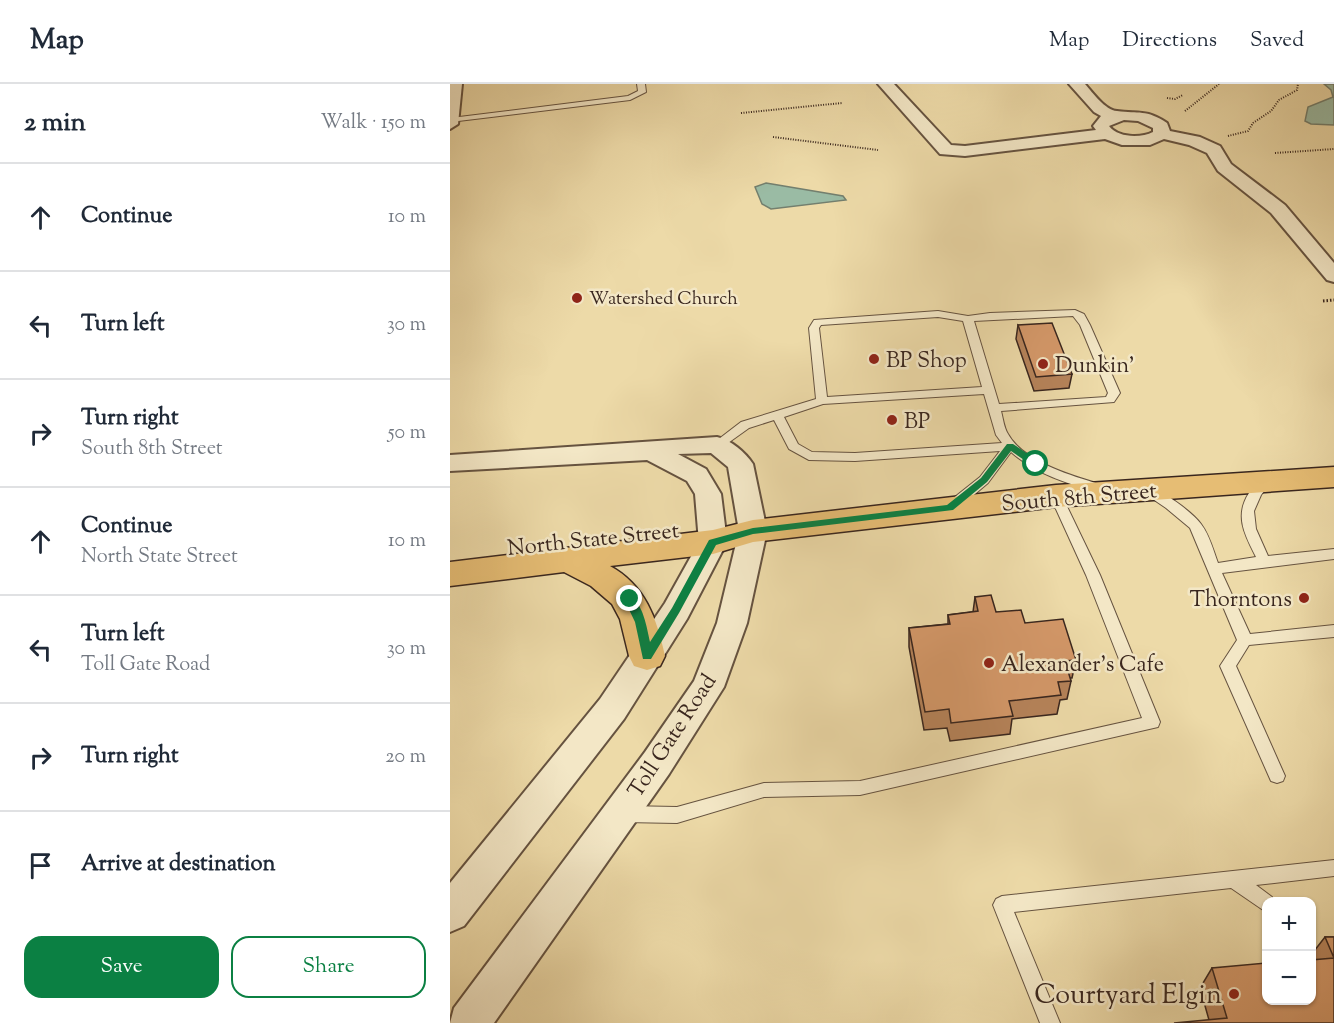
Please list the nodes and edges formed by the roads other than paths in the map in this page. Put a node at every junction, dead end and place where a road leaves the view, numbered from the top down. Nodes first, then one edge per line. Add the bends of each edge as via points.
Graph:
1 (454, 84) edge
2 (640, 84) edge
3 (886, 84) edge
4 (1077, 84) edge
5 (1114, 117) junction
6 (450, 120) edge
7 (450, 124) edge
8 (1107, 134) junction
9 (1162, 134) junction
10 (1334, 276) edge
11 (968, 319) junction
12 (989, 390) junction
13 (822, 401) junction
14 (994, 408) junction
15 (778, 416) junction
16 (717, 445) junction
17 (1010, 446) junction
18 (651, 451) junction
19 (450, 464) edge
20 (1334, 477) edge
21 (1266, 481) junction
22 (1130, 491) junction
23 (1056, 496) junction
24 (950, 508) junction
25 (753, 531) junction
26 (712, 534) junction
27 (450, 552) edge
28 (1334, 554) edge
29 (569, 560) junction
30 (1264, 561) junction
31 (1213, 569) junction
32 (450, 574) edge
33 (1334, 631) edge
34 (1245, 640) junction
35 (647, 656) junction
36 (1277, 776) dead end
37 (619, 814) junction
38 (1334, 868) edge
39 (1233, 879) junction
40 (1262, 900) edge
41 (450, 913) edge
42 (469, 1023) edge
43 (1050, 1023) edge

1 - 6 street
2 - 6 lane via 642,92 630,98
3 - 8 street via 939,146 953,152
4 - 5 street via 1100,109
5 - 8 street via 1101,126
5 - 9 street via 1150,120 1161,126
6 - 7 street
8 - 9 street via 1140,141
9 - 10 street via 1214,150 1230,172 1278,209
11 - 12 lane
11 - 13 lane via 938,314 818,322 814,328
11 - 14 lane via 1075,313 1085,325 1114,393 1110,400
12 - 13 lane
12 - 14 lane
13 - 15 lane
14 - 17 lane via 1002,435
15 - 16 lane via 746,425
15 - 17 lane via 793,446 809,456 855,457
16 - 18 street
16 - 25 street, Toll Gate Road via 740,464
17 - 22 lane via 1036,464 1075,482
17 - 24 lane via 984,480
18 - 19 street
18 - 26 street via 697,475 708,494
20 - 21 main road, South 8th Street
21 - 22 main road, South 8th Street
21 - 30 lane via 1252,493 1247,520
22 - 23 main road, South 8th Street
22 - 31 lane via 1171,505 1195,525
23 - 24 main road, South 8th Street
23 - 37 lane via 1093,575 1152,722 860,788 764,790 677,815
24 - 25 main road, South 8th Street
25 - 26 main road, North State Street
25 - 37 street, Toll Gate Road via 732,622 708,687
26 - 27 main road, North State Street
26 - 29 main road, North State Street
26 - 35 street via 676,611
28 - 30 lane
29 - 32 main road, North State Street
29 - 35 main road via 606,578 630,599 640,622
30 - 31 lane
31 - 34 lane
33 - 34 lane
34 - 36 lane via 1228,666
35 - 41 street via 612,709
37 - 42 street, Toll Gate Road
38 - 39 lane
39 - 40 lane
39 - 43 lane via 1002,904

